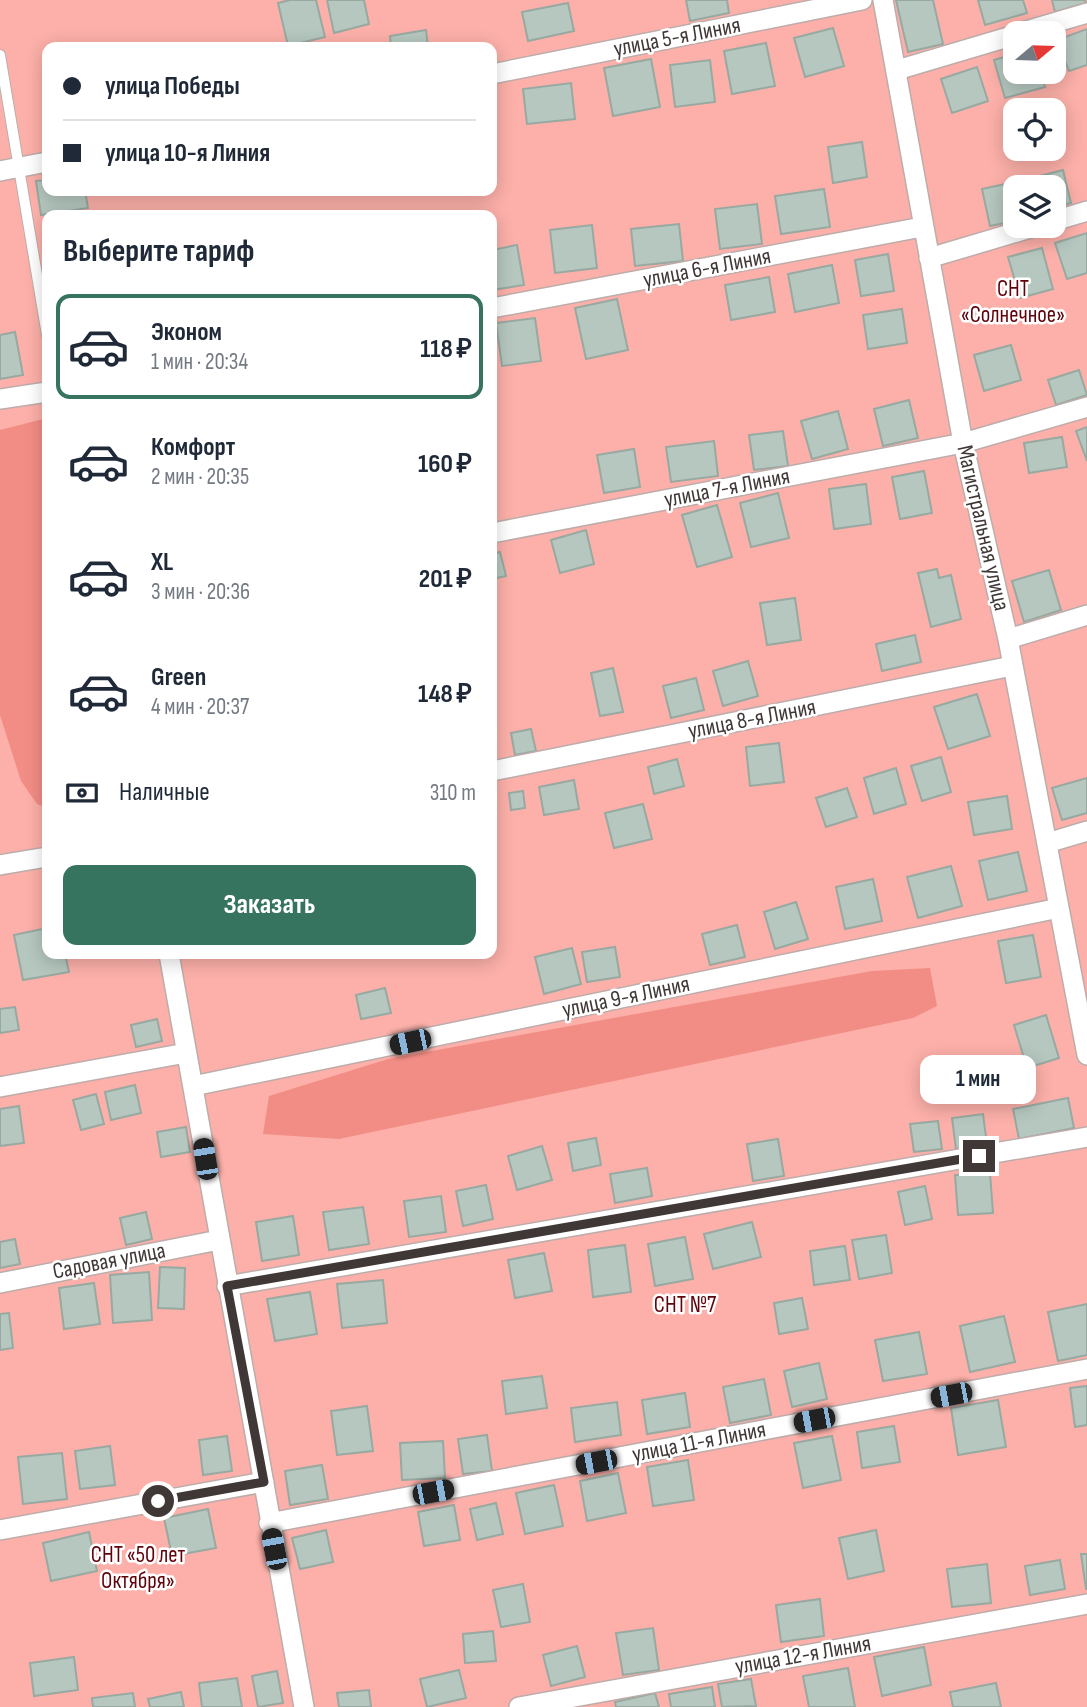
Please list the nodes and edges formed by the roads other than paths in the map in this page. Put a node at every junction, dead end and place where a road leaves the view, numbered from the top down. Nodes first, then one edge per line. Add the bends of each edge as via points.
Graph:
1 (862, 0) edge
2 (883, 0) edge
3 (1087, 13) edge
4 (1060, 21) edge
5 (1003, 38) edge
6 (0, 55) edge
7 (897, 70) junction
8 (497, 73) edge
9 (42, 163) edge
10 (9, 169) edge
11 (1087, 211) edge
12 (1066, 217) edge
13 (922, 227) junction
14 (1003, 236) edge
15 (929, 258) junction
16 (497, 307) edge
17 (42, 313) edge
18 (42, 392) edge
19 (0, 399) edge
20 (1087, 407) edge
21 (963, 443) junction
22 (497, 532) edge
23 (1087, 615) edge
24 (1008, 639) junction
25 (1012, 666) junction
26 (497, 770) edge
27 (1087, 831) edge
28 (1047, 843) junction
29 (42, 858) edge
30 (0, 865) edge
31 (1059, 908) junction
32 (170, 959) edge
33 (1085, 1027) edge
34 (186, 1053) junction
35 (1087, 1055) edge
36 (193, 1086) junction
37 (0, 1087) edge
38 (1087, 1138) edge
39 (219, 1240) junction
40 (0, 1283) edge
41 (227, 1286) junction
42 (1087, 1369) edge
43 (264, 1482) junction
44 (269, 1523) junction
45 (0, 1530) edge
46 (1087, 1604) edge
47 (304, 1707) edge
48 (519, 1707) edge

1 - 8 street, улица 5-я Линия
2 - 7 street, Магистральная улица
3 - 4 street
5 - 7 street
6 - 10 lane
7 - 13 street, Магистральная улица
9 - 10 street
10 - 17 lane
11 - 12 street
13 - 15 street, Магистральная улица
13 - 16 street, улица 6-я Линия
14 - 15 street
15 - 21 street, Магистральная улица
18 - 19 street
20 - 21 street, улица 7-я Линия
21 - 22 street, улица 7-я Линия
21 - 24 street, Магистральная улица
23 - 24 street
24 - 25 street, Магистральная улица
25 - 26 street, улица 8-я Линия
25 - 28 street, Магистральная улица
27 - 28 street
28 - 31 street, Магистральная улица
29 - 30 street
31 - 33 street, Магистральная улица
31 - 36 street, улица 9-я Линия
32 - 34 street
33 - 35 street, Магистральная улица
34 - 36 street
34 - 37 street
36 - 39 street
38 - 41 street
39 - 40 street, Садовая улица
39 - 41 street
41 - 43 street
42 - 44 street, улица 11-я Линия
43 - 44 street
43 - 45 street
44 - 47 street
46 - 48 street, улица 12-я Линия

